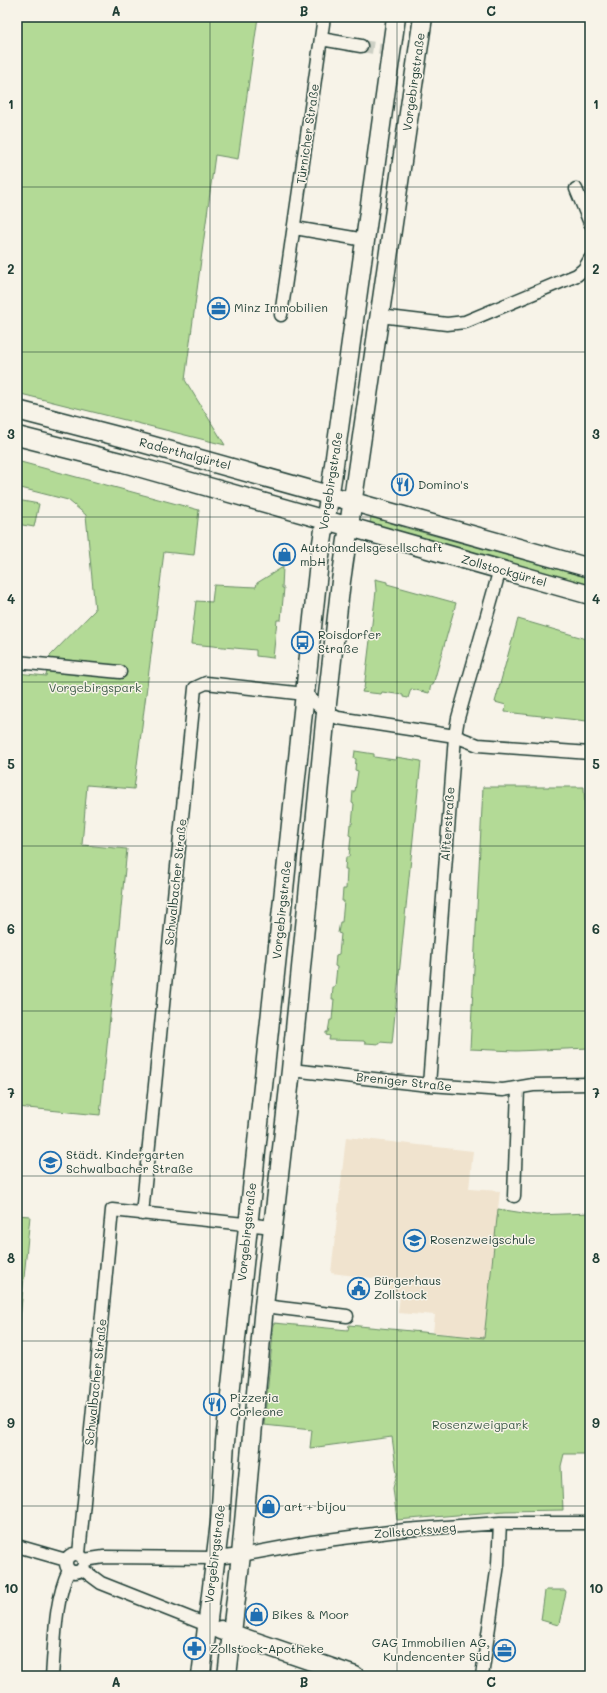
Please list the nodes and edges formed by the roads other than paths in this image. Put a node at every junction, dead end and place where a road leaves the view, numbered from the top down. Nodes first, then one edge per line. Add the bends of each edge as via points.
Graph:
1 (324, 17) edge
2 (396, 17) edge
3 (423, 17) edge
4 (321, 40) junction
5 (361, 46) tunnel mouth
6 (378, 145) junction
7 (404, 148) junction
8 (576, 189) dead end
9 (590, 223) edge
10 (294, 228) junction
11 (365, 240) junction
12 (590, 259) edge
13 (281, 315) dead end
14 (380, 316) junction
15 (17, 410) edge
16 (71, 423) junction
17 (17, 436) edge
18 (55, 445) junction
19 (330, 495) junction
20 (353, 502) junction
21 (325, 520) junction
22 (349, 526) junction
23 (590, 568) edge
24 (500, 569) junction
25 (590, 595) edge
26 (17, 662) edge
27 (120, 672) dead end
28 (305, 694) junction
29 (326, 712) junction
30 (455, 736) junction
31 (590, 753) edge
32 (291, 1070) junction
33 (590, 1084) edge
34 (429, 1085) junction
35 (518, 1089) junction
36 (514, 1196) dead end
37 (142, 1214) junction
38 (248, 1224) junction
39 (274, 1227) junction
40 (264, 1306) junction
41 (347, 1316) dead end
42 (590, 1522) edge
43 (500, 1523) junction
44 (17, 1546) edge
45 (242, 1555) junction
46 (215, 1558) junction
47 (82, 1561) junction
48 (67, 1565) junction
49 (207, 1625) junction
50 (232, 1634) junction
51 (52, 1676) edge
52 (201, 1676) edge
53 (227, 1676) edge
54 (355, 1676) edge
55 (482, 1676) edge

1 - 4 street, Türnicher Straße
2 - 6 main road, Vorgebirgstraße via 387,50
3 - 7 main road, Vorgebirgstraße
4 - 5 street
4 - 10 street, Türnicher Straße
6 - 7 main road, Vorgebirgstraße
6 - 11 main road, Vorgebirgstraße
7 - 14 main road, Vorgebirgstraße
8 - 9 street
10 - 11 street
10 - 13 street, Türnicher Straße
11 - 19 main road, Vorgebirgstraße
12 - 14 street via 577,275 465,322 447,324
14 - 20 main road, Vorgebirgstraße
15 - 16 main road, Raderthalgürtel
16 - 18 main road via 59,433
16 - 19 main road, Raderthalgürtel
17 - 18 main road, Raderthalgürtel
18 - 21 main road, Raderthalgürtel
19 - 20 main road, Raderthalgürtel
19 - 21 main road, Vorgebirgstraße
20 - 22 main road, Vorgebirgstraße
20 - 23 main road
21 - 22 main road, Raderthalgürtel
21 - 28 main road, Vorgebirgstraße
22 - 24 main road, Zollstockgürtel
22 - 29 main road, Vorgebirgstraße via 340,581
24 - 25 main road, Zollstockgürtel
24 - 30 street, Alfterstraße
26 - 27 street
28 - 29 street
28 - 37 street, Schwalbacher Straße via 206,682 195,688
28 - 38 main road, Vorgebirgstraße
29 - 30 street via 338,718
29 - 32 main road, Vorgebirgstraße
30 - 31 street via 478,745
30 - 34 street, Alfterstraße
32 - 34 street, Breniger Straße
32 - 39 main road, Vorgebirgstraße
33 - 35 street, Breniger Straße via 533,1085
34 - 35 street, Breniger Straße
35 - 36 street
37 - 38 street
37 - 47 street, Schwalbacher Straße via 112,1210
38 - 39 street
38 - 46 main road, Vorgebirgstraße
39 - 40 main road, Vorgebirgstraße
40 - 41 street
40 - 45 main road, Vorgebirgstraße
42 - 43 street, Zollstocksweg
43 - 45 street, Zollstocksweg via 405,1530 312,1542
43 - 55 street via 498,1564
44 - 48 street
45 - 46 street, Zollstocksweg
45 - 50 main road, Vorgebirgstraße
46 - 47 street, Zollstocksweg via 104,1557
46 - 49 main road, Vorgebirgstraße
47 - 48 street via 75,1572
47 - 48 street via 71,1554
47 - 49 street via 101,1583
48 - 51 street via 59,1602
49 - 50 main road
49 - 52 main road, Vorgebirgstraße
50 - 53 main road, Vorgebirgstraße
50 - 54 main road

